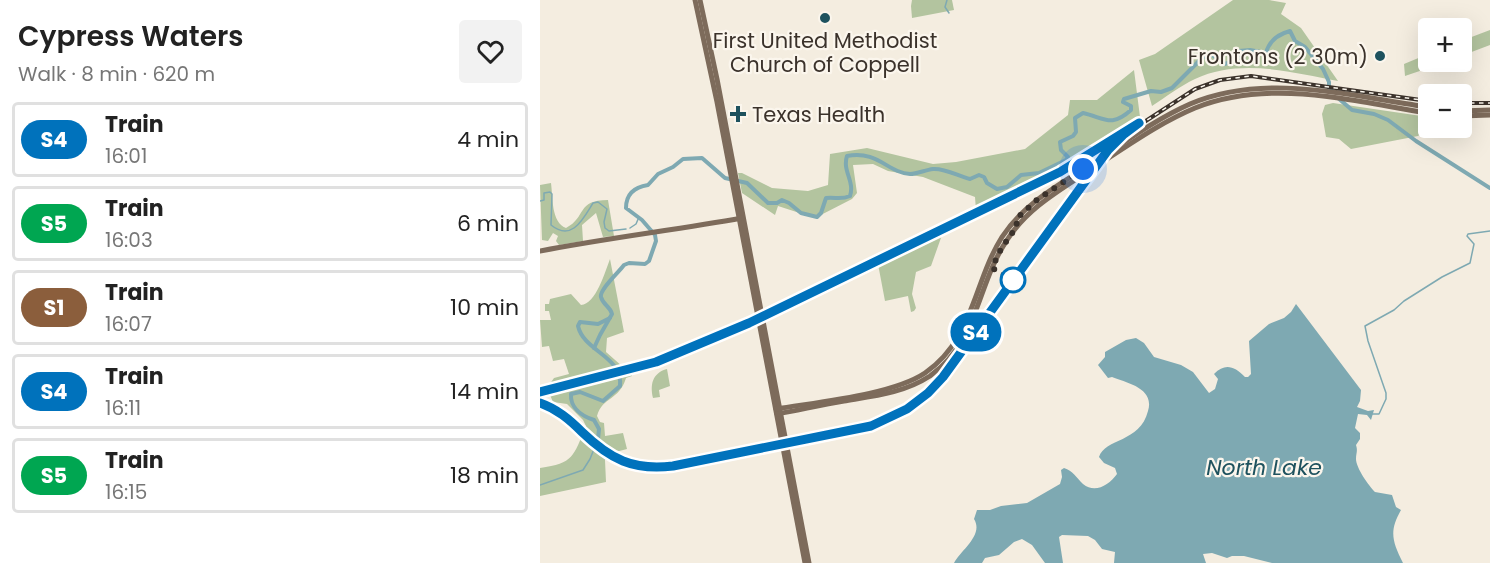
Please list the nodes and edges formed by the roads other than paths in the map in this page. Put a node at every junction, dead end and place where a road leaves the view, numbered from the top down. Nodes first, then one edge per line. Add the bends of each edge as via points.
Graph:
1 (695, 0) edge
2 (700, 0) edge
3 (1250, 92) junction
4 (1347, 98) junction
5 (719, 102) junction
6 (1418, 106) edge
7 (1490, 110) edge
8 (1418, 111) edge
9 (1472, 113) edge
10 (1472, 114) edge
11 (1167, 115) junction
12 (1490, 115) edge
13 (1148, 122) dead end
14 (1070, 181) junction
15 (741, 217) junction
16 (540, 251) edge
17 (778, 411) junction
18 (807, 563) edge

1 - 5 main road
2 - 5 main road
3 - 4 main road
3 - 4 main road via 1276,87
3 - 11 main road via 1202,100
3 - 14 main road via 1178,116
4 - 6 main road
4 - 8 main road
5 - 15 main road
7 - 9 main road
10 - 12 main road
11 - 13 main road
11 - 14 main road
14 - 17 main road via 1017,222 1000,245 975,317 930,372 887,389
15 - 16 main road
15 - 17 main road
17 - 18 main road

